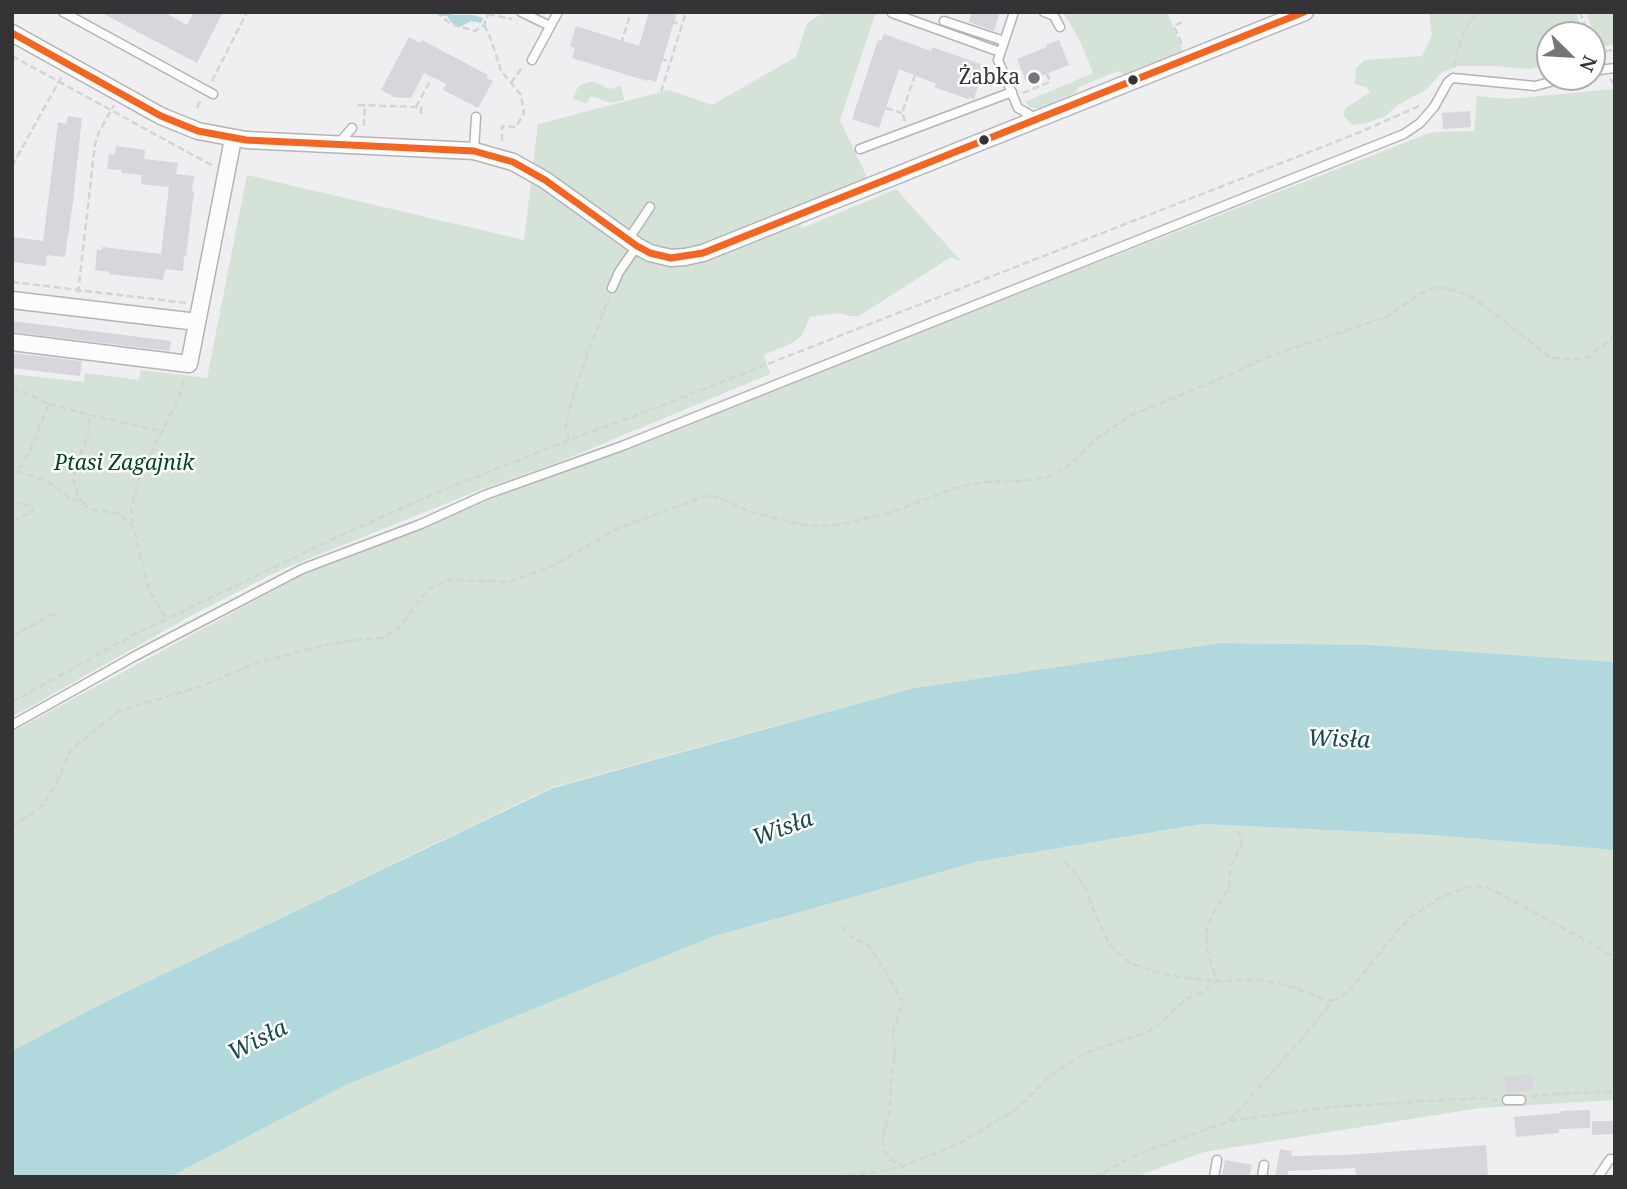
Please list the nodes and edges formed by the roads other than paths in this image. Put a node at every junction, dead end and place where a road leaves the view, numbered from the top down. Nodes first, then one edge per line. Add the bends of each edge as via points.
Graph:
1 (64, 12) edge
2 (521, 12) edge
3 (558, 12) edge
4 (1014, 12) edge
5 (1044, 12) edge
6 (1305, 12) edge
7 (892, 13) edge
8 (944, 21) dead end
9 (550, 26) junction
10 (1060, 27) dead end
11 (12, 33) edge
12 (1004, 41) junction
13 (1000, 52) junction
14 (531, 60) dead end
15 (1536, 86) edge
16 (1017, 93) junction
17 (214, 94) dead end
18 (476, 117) dead end
19 (1037, 119) junction
20 (352, 128) dead end
21 (233, 139) junction
22 (338, 144) junction
23 (860, 149) dead end
24 (474, 151) junction
25 (650, 207) dead end
26 (632, 243) junction
27 (612, 288) road end
28 (12, 300) edge
29 (199, 314) junction
30 (12, 342) edge
31 (12, 725) edge
32 (1507, 1100) road end
33 (1521, 1100) road end
34 (1615, 1159) edge
35 (1217, 1160) dead end
36 (1264, 1165) dead end
37 (1214, 1177) edge
38 (1262, 1177) edge
39 (1598, 1177) edge

1 - 17 lane
2 - 9 lane
3 - 9 lane
4 - 12 lane
5 - 10 lane via 1054,16
6 - 19 street
7 - 13 lane
8 - 12 lane
9 - 14 lane
11 - 21 street via 184,127
12 - 13 lane
13 - 16 lane via 998,60
15 - 31 lane via 1453,78 1434,107 1404,134 302,569
16 - 19 lane via 1018,108
16 - 23 lane
18 - 24 lane
19 - 26 street via 703,253 671,258
20 - 22 lane
21 - 22 street
21 - 29 street
22 - 24 street
24 - 26 street via 528,170
25 - 26 lane
26 - 27 lane
28 - 29 street
29 - 30 street via 189,364
32 - 33 lane
34 - 39 lane via 1610,1159
35 - 37 lane
36 - 38 lane

